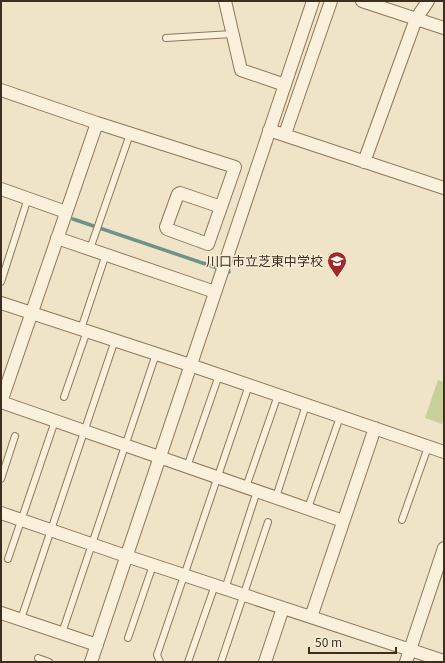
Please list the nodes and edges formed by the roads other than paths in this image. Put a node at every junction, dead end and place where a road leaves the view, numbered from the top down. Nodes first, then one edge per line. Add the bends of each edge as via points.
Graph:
1 (225, 1) edge
2 (313, 1) edge
3 (331, 1) edge
4 (362, 1) edge
5 (428, 1) edge
6 (416, 19) junction
7 (444, 28) edge
8 (232, 34) junction
9 (166, 38) dead end
10 (285, 85) junction
11 (1, 90) edge
12 (97, 123) junction
13 (269, 130) junction
14 (130, 134) junction
15 (285, 134) junction
16 (364, 162) junction
17 (234, 167) junction
18 (255, 174) junction
19 (444, 188) edge
20 (1, 189) edge
21 (28, 198) junction
22 (221, 207) junction
23 (66, 212) junction
24 (57, 238) junction
25 (90, 249) junction
26 (106, 254) junction
27 (1, 282) edge
28 (215, 292) junction
29 (1, 303) edge
30 (32, 313) junction
31 (84, 330) junction
32 (115, 340) junction
33 (156, 354) junction
34 (190, 365) junction
35 (218, 375) junction
36 (249, 385) junction
37 (278, 395) junction
38 (64, 397) dead end
39 (1, 402) edge
40 (306, 405) junction
41 (340, 417) junction
42 (55, 421) junction
43 (375, 428) junction
44 (84, 431) junction
45 (15, 436) dead end
46 (125, 445) junction
47 (428, 447) junction
48 (444, 452) edge
49 (160, 457) junction
50 (186, 467) junction
51 (217, 477) junction
52 (1, 479) edge
53 (252, 489) junction
54 (276, 497) junction
55 (308, 508) junction
56 (1, 513) edge
57 (22, 520) junction
58 (402, 520) dead end
59 (343, 521) junction
60 (268, 522) dead end
61 (51, 530) junction
62 (92, 543) junction
63 (444, 548) edge
64 (126, 556) junction
65 (8, 559) dead end
66 (153, 565) junction
67 (185, 575) junction
68 (220, 587) junction
69 (244, 595) junction
70 (283, 608) junction
71 (1, 612) edge
72 (311, 617) junction
73 (20, 619) junction
74 (62, 633) junction
75 (128, 638) dead end
76 (97, 645) junction
77 (410, 650) junction
78 (38, 658) dead end
79 (49, 662) edge
80 (91, 662) edge
81 (160, 662) edge
82 (188, 662) edge
83 (221, 662) edge
84 (264, 662) edge
85 (406, 662) edge
86 (444, 662) edge

1 - 8 street
2 - 10 street
3 - 15 street
4 - 6 street
5 - 6 street
6 - 7 street
6 - 16 street
8 - 9 lane
8 - 10 street via 241,70
10 - 13 street
11 - 12 street
12 - 14 street
12 - 23 street
13 - 15 street
13 - 18 street
14 - 17 street
14 - 25 lane
15 - 16 street
16 - 19 street
17 - 18 street
17 - 22 street
18 - 28 street
20 - 21 street
21 - 23 street
21 - 27 lane
22 - 22 street via 180,193 166,227 208,244
23 - 24 street
24 - 25 street
24 - 30 street
25 - 26 street
26 - 28 street
26 - 31 lane
28 - 34 street
29 - 30 street
30 - 31 street
30 - 39 street
31 - 32 street
31 - 38 lane
32 - 33 street
32 - 44 lane
33 - 34 street
33 - 46 lane
34 - 35 street
34 - 49 street
35 - 36 street
35 - 50 lane
36 - 37 street
36 - 51 lane
37 - 40 street
37 - 53 lane
39 - 42 street
40 - 41 street
40 - 54 lane
41 - 43 street
41 - 55 lane
42 - 44 street
42 - 57 lane
43 - 47 street
43 - 59 street
44 - 46 street
44 - 61 lane
45 - 52 lane
46 - 49 street
46 - 62 lane
47 - 48 street
47 - 58 lane
49 - 50 street
49 - 64 street
50 - 51 street
51 - 53 street
51 - 67 lane
53 - 54 street
53 - 68 lane
54 - 55 street
55 - 59 street
56 - 57 street
57 - 61 street
57 - 65 lane
59 - 72 street
60 - 69 lane
61 - 62 street
61 - 73 lane
62 - 64 street
62 - 74 lane
63 - 77 street
64 - 66 street
64 - 76 street
66 - 67 street
66 - 75 lane
67 - 68 street
67 - 81 lane via 157,655
68 - 69 street
68 - 82 lane
69 - 70 street
69 - 83 lane
70 - 72 street
70 - 84 street
71 - 73 street
72 - 77 street
73 - 74 street
74 - 76 street
76 - 80 street
77 - 85 street
77 - 86 street
78 - 79 lane

